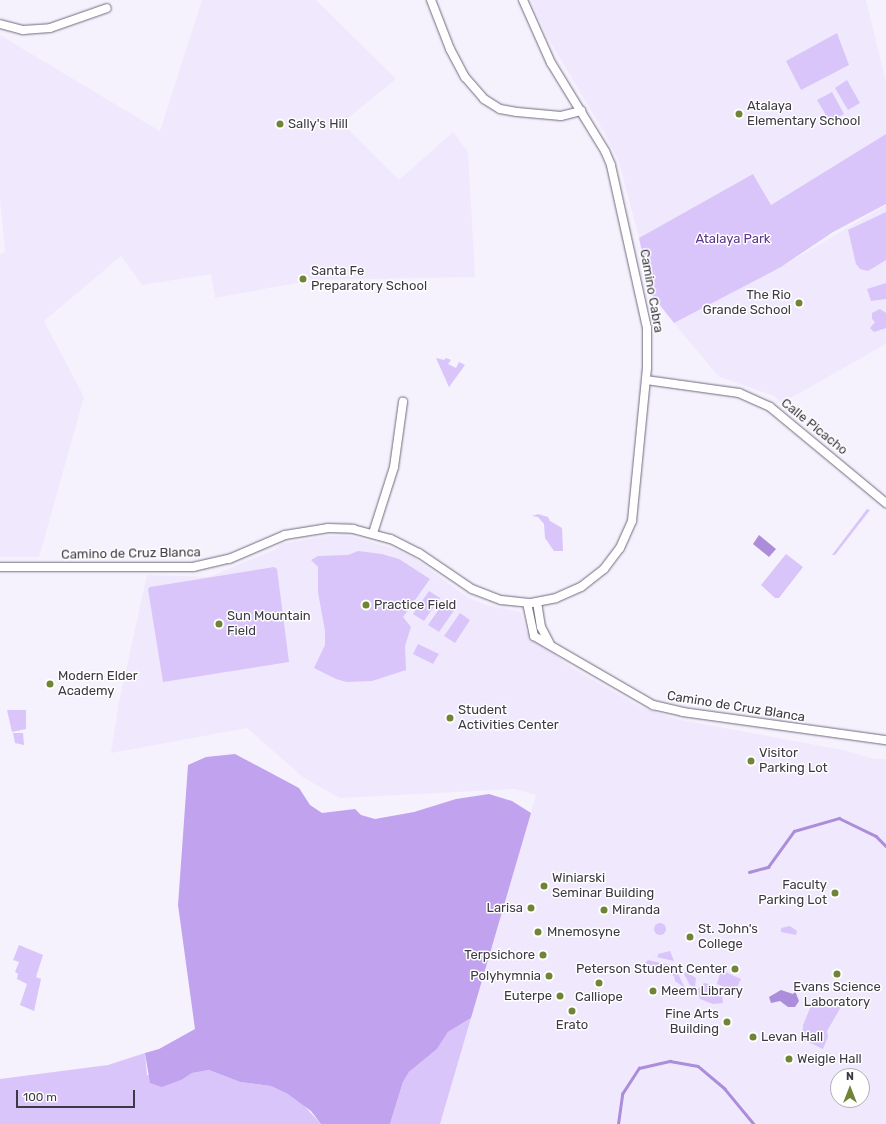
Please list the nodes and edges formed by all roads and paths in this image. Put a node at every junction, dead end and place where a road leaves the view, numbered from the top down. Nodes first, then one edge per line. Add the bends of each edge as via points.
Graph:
1 (431, 0) edge
2 (523, 0) edge
3 (107, 8) dead end
4 (0, 24) edge
5 (581, 111) junction
6 (646, 380) junction
7 (403, 402) dead end
8 (886, 503) edge
9 (373, 533) junction
10 (0, 567) edge
11 (532, 602) junction
12 (886, 740) edge

1 - 5 street via 450,49 465,77 484,99 500,109 517,112 561,116
2 - 5 street, Camino Cabra via 551,63
3 - 4 street via 50,28 23,30
5 - 6 street, Camino Cabra via 605,151 616,184 647,328
6 - 8 street, Calle Picacho via 739,393 770,406
6 - 11 street, Camino Cabra via 632,521 623,542 614,557 586,584 568,594
7 - 9 street via 394,467
9 - 10 street, Camino de Cruz Blanca via 328,528 300,532 267,541 229,559 193,567
9 - 11 street, Camino de Cruz Blanca via 408,546 480,593 501,600
11 - 12 street, Camino de Cruz Blanca via 534,636 606,676 635,696 667,710

